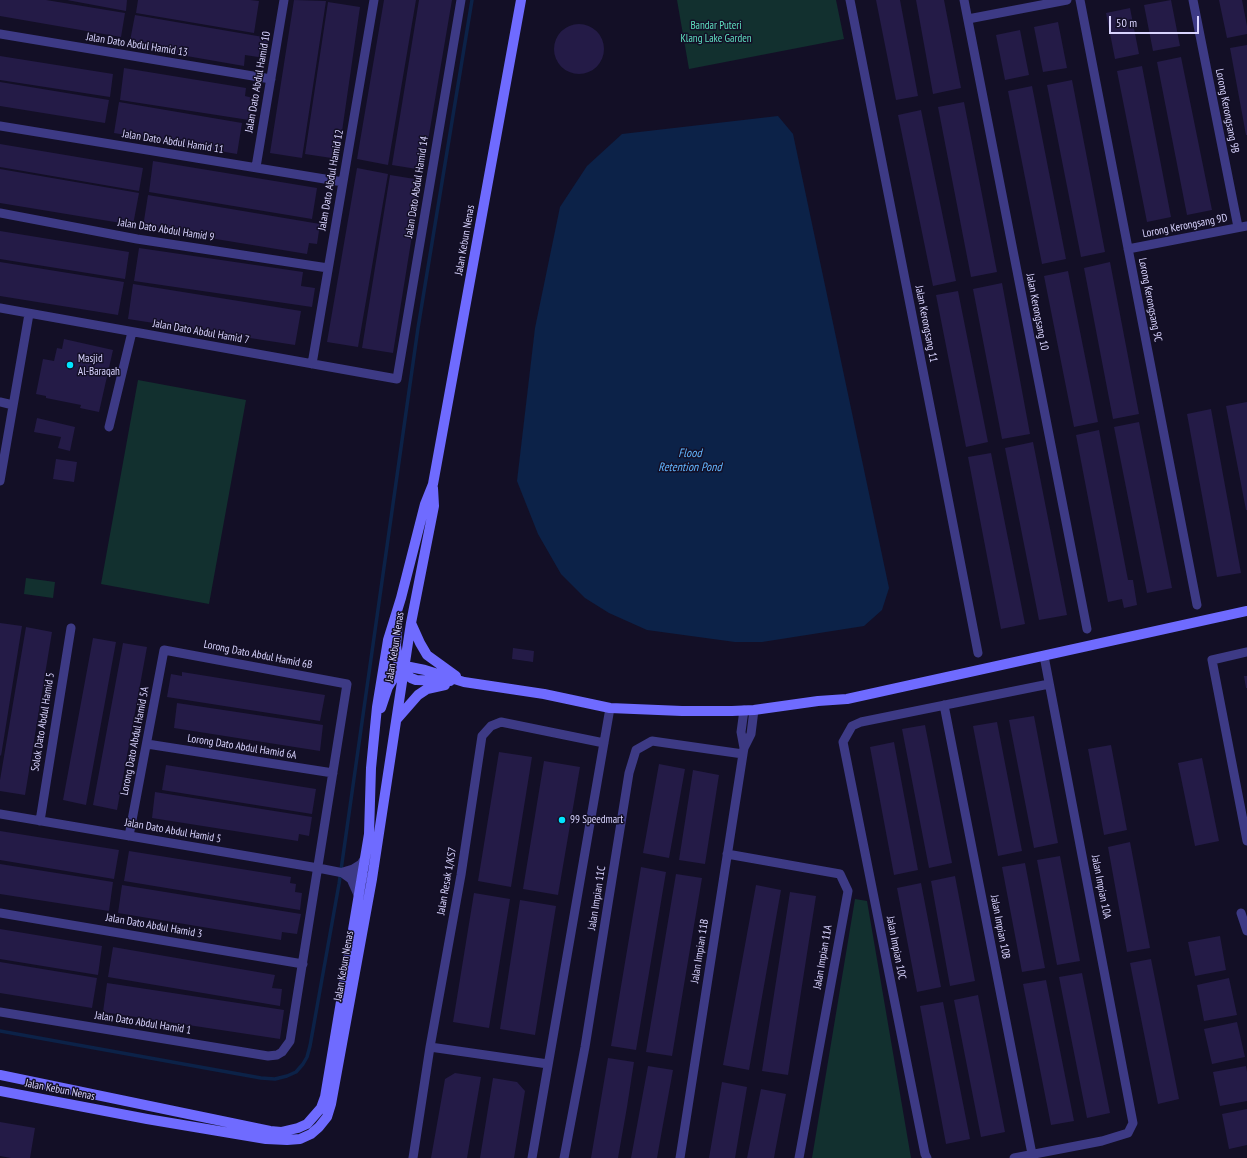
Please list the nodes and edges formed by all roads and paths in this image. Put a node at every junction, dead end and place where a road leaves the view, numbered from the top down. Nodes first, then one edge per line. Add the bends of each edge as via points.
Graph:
1 (284, 0) edge
2 (374, 0) edge
3 (461, 0) edge
4 (521, 0) edge
5 (850, 0) edge
6 (964, 0) edge
7 (1067, 0) edge
8 (1080, 0) edge
9 (1193, 0) edge
10 (968, 19) junction
11 (0, 34) edge
12 (271, 79) junction
13 (0, 126) edge
14 (256, 167) junction
15 (343, 182) junction
16 (0, 213) edge
17 (1242, 227) edge
18 (1128, 249) junction
19 (328, 268) junction
20 (0, 308) edge
21 (29, 314) junction
22 (132, 332) junction
23 (312, 364) junction
24 (397, 379) joint
25 (0, 402) edge
26 (13, 404) junction
27 (109, 427) dead end
28 (0, 482) edge
29 (433, 484) junction
30 (401, 598) junction
31 (1197, 605) dead end
32 (1247, 612) edge
33 (411, 623) junction
34 (71, 628) dead end
35 (1086, 629) dead end
36 (164, 650) joint
37 (1247, 652) edge
38 (978, 653) dead end
39 (1044, 656) junction
40 (403, 671) junction
41 (464, 682) junction
42 (1049, 684) junction
43 (944, 705) junction
44 (610, 708) junction
45 (749, 710) junction
46 (397, 720) junction
47 (375, 726) junction
48 (604, 743) junction
49 (147, 744) junction
50 (743, 751) junction
51 (333, 773) junction
52 (0, 814) edge
53 (40, 821) junction
54 (129, 836) junction
55 (1247, 841) edge
56 (727, 854) junction
57 (366, 858) junction
58 (318, 868) junction
59 (339, 872) junction
60 (367, 878) junction
61 (359, 897) junction
62 (0, 912) edge
63 (1241, 913) dead end
64 (1247, 932) edge
65 (303, 964) junction
66 (0, 1012) edge
67 (430, 1047) junction
68 (548, 1064) junction
69 (0, 1075) edge
70 (0, 1091) edge
71 (163, 1109) junction
72 (161, 1122) junction
73 (1032, 1154) junction
74 (413, 1158) edge
75 (532, 1158) edge
76 (564, 1158) edge
77 (680, 1158) edge
78 (799, 1158) edge
79 (927, 1158) edge
80 (1014, 1158) edge

1 - 12 street, Jalan Dato Abdul Hamid 10
2 - 15 street, Jalan Dato Abdul Hamid 12
3 - 24 street, Jalan Dato Abdul Hamid 14
4 - 29 street, Jalan Kebun Nenas
5 - 38 street, Jalan Kerongsang 11
6 - 10 street, Jalan Kerongsang 10
7 - 10 street
8 - 18 street, Lorong Kerongsang 9C
9 - 17 street, Lorong Kerongsang 9B
10 - 35 street, Jalan Kerongsang 10
11 - 12 street, Jalan Dato Abdul Hamid 13
12 - 14 street, Jalan Dato Abdul Hamid 10
13 - 14 street, Jalan Dato Abdul Hamid 11
14 - 15 street, Jalan Dato Abdul Hamid 11
15 - 19 street, Jalan Dato Abdul Hamid 12
16 - 19 street, Jalan Dato Abdul Hamid 9 via 137,239
17 - 18 street, Lorong Kerongsang 9D
18 - 31 street, Lorong Kerongsang 9C
19 - 23 street, Jalan Dato Abdul Hamid 12
20 - 21 street, Jalan Dato Abdul Hamid 7
21 - 22 street, Jalan Dato Abdul Hamid 7
21 - 26 street
22 - 23 street, Jalan Dato Abdul Hamid 7
22 - 27 street
23 - 24 street, Jalan Dato Abdul Hamid 7
25 - 26 street
26 - 28 street
29 - 30 street, Jalan Kebun Nenas via 425,504
29 - 33 street, Jalan Kebun Nenas via 434,506
30 - 40 street via 396,645 398,661
30 - 47 street, Jalan Kebun Nenas via 388,640
32 - 39 street
33 - 40 street, Jalan Kebun Nenas
33 - 41 street via 427,655
34 - 53 street, Solok Dato Abdul Hamid 5
36 - 49 street, Lorong Dato Abdul Hamid 5A
36 - 51 street, Lorong Dato Abdul Hamid 6B via 347,684
37 - 55 street via 1212,660
39 - 42 street, Jalan Impian 10A
39 - 45 street via 847,698
40 - 41 street via 410,667
40 - 46 street, Jalan Kebun Nenas
40 - 47 street via 390,682
41 - 44 street via 544,694
41 - 46 street via 427,690 418,695
42 - 43 street
42 - 73 street, Jalan Impian 10A via 1133,1123 1128,1133 1102,1141
43 - 73 street, Jalan Impian 10B
43 - 79 street, Jalan Impian 10C via 861,722 852,726 843,742
44 - 45 street
44 - 48 street
45 - 50 street, Jalan Impian 11B via 751,734
46 - 60 street, Jalan Kebun Nenas
47 - 57 street, Jalan Kebun Nenas
48 - 67 street, Jalan Resak 1/KS7 via 501,722 491,726 482,736 461,875
48 - 68 street
49 - 51 street, Lorong Dato Abdul Hamid 6A
49 - 54 street, Lorong Dato Abdul Hamid 5A
50 - 56 street, Jalan Impian 11B
50 - 76 street, Jalan Impian 11C via 652,741 636,750 629,773
51 - 58 street
52 - 53 street, Jalan Dato Abdul Hamid 5
53 - 54 street, Jalan Dato Abdul Hamid 5
54 - 58 street, Jalan Dato Abdul Hamid 5
56 - 77 street, Jalan Impian 11B
56 - 78 street, Jalan Impian 11A via 840,874 848,891
57 - 59 street via 353,869
57 - 60 street, Jalan Kebun Nenas
58 - 59 street, Jalan Dato Abdul Hamid 5
58 - 65 street
59 - 60 street, Jalan Dato Abdul Hamid 5
59 - 61 street via 351,879
60 - 61 street, Jalan Kebun Nenas
60 - 72 street, Jalan Kebun Nenas via 331,1104 319,1127 310,1134 287,1140
61 - 71 street, Jalan Kebun Nenas via 325,1097 321,1108 307,1124 281,1132 270,1132
62 - 65 street, Jalan Dato Abdul Hamid 3
63 - 64 street
65 - 66 street, Jalan Dato Abdul Hamid 1 via 290,1041 277,1055 268,1056
67 - 68 street
67 - 74 street, Jalan Resak 1/KS7
68 - 75 street
69 - 71 street, Jalan Kebun Nenas
70 - 72 street, Jalan Kebun Nenas
71 - 72 street
73 - 80 street

